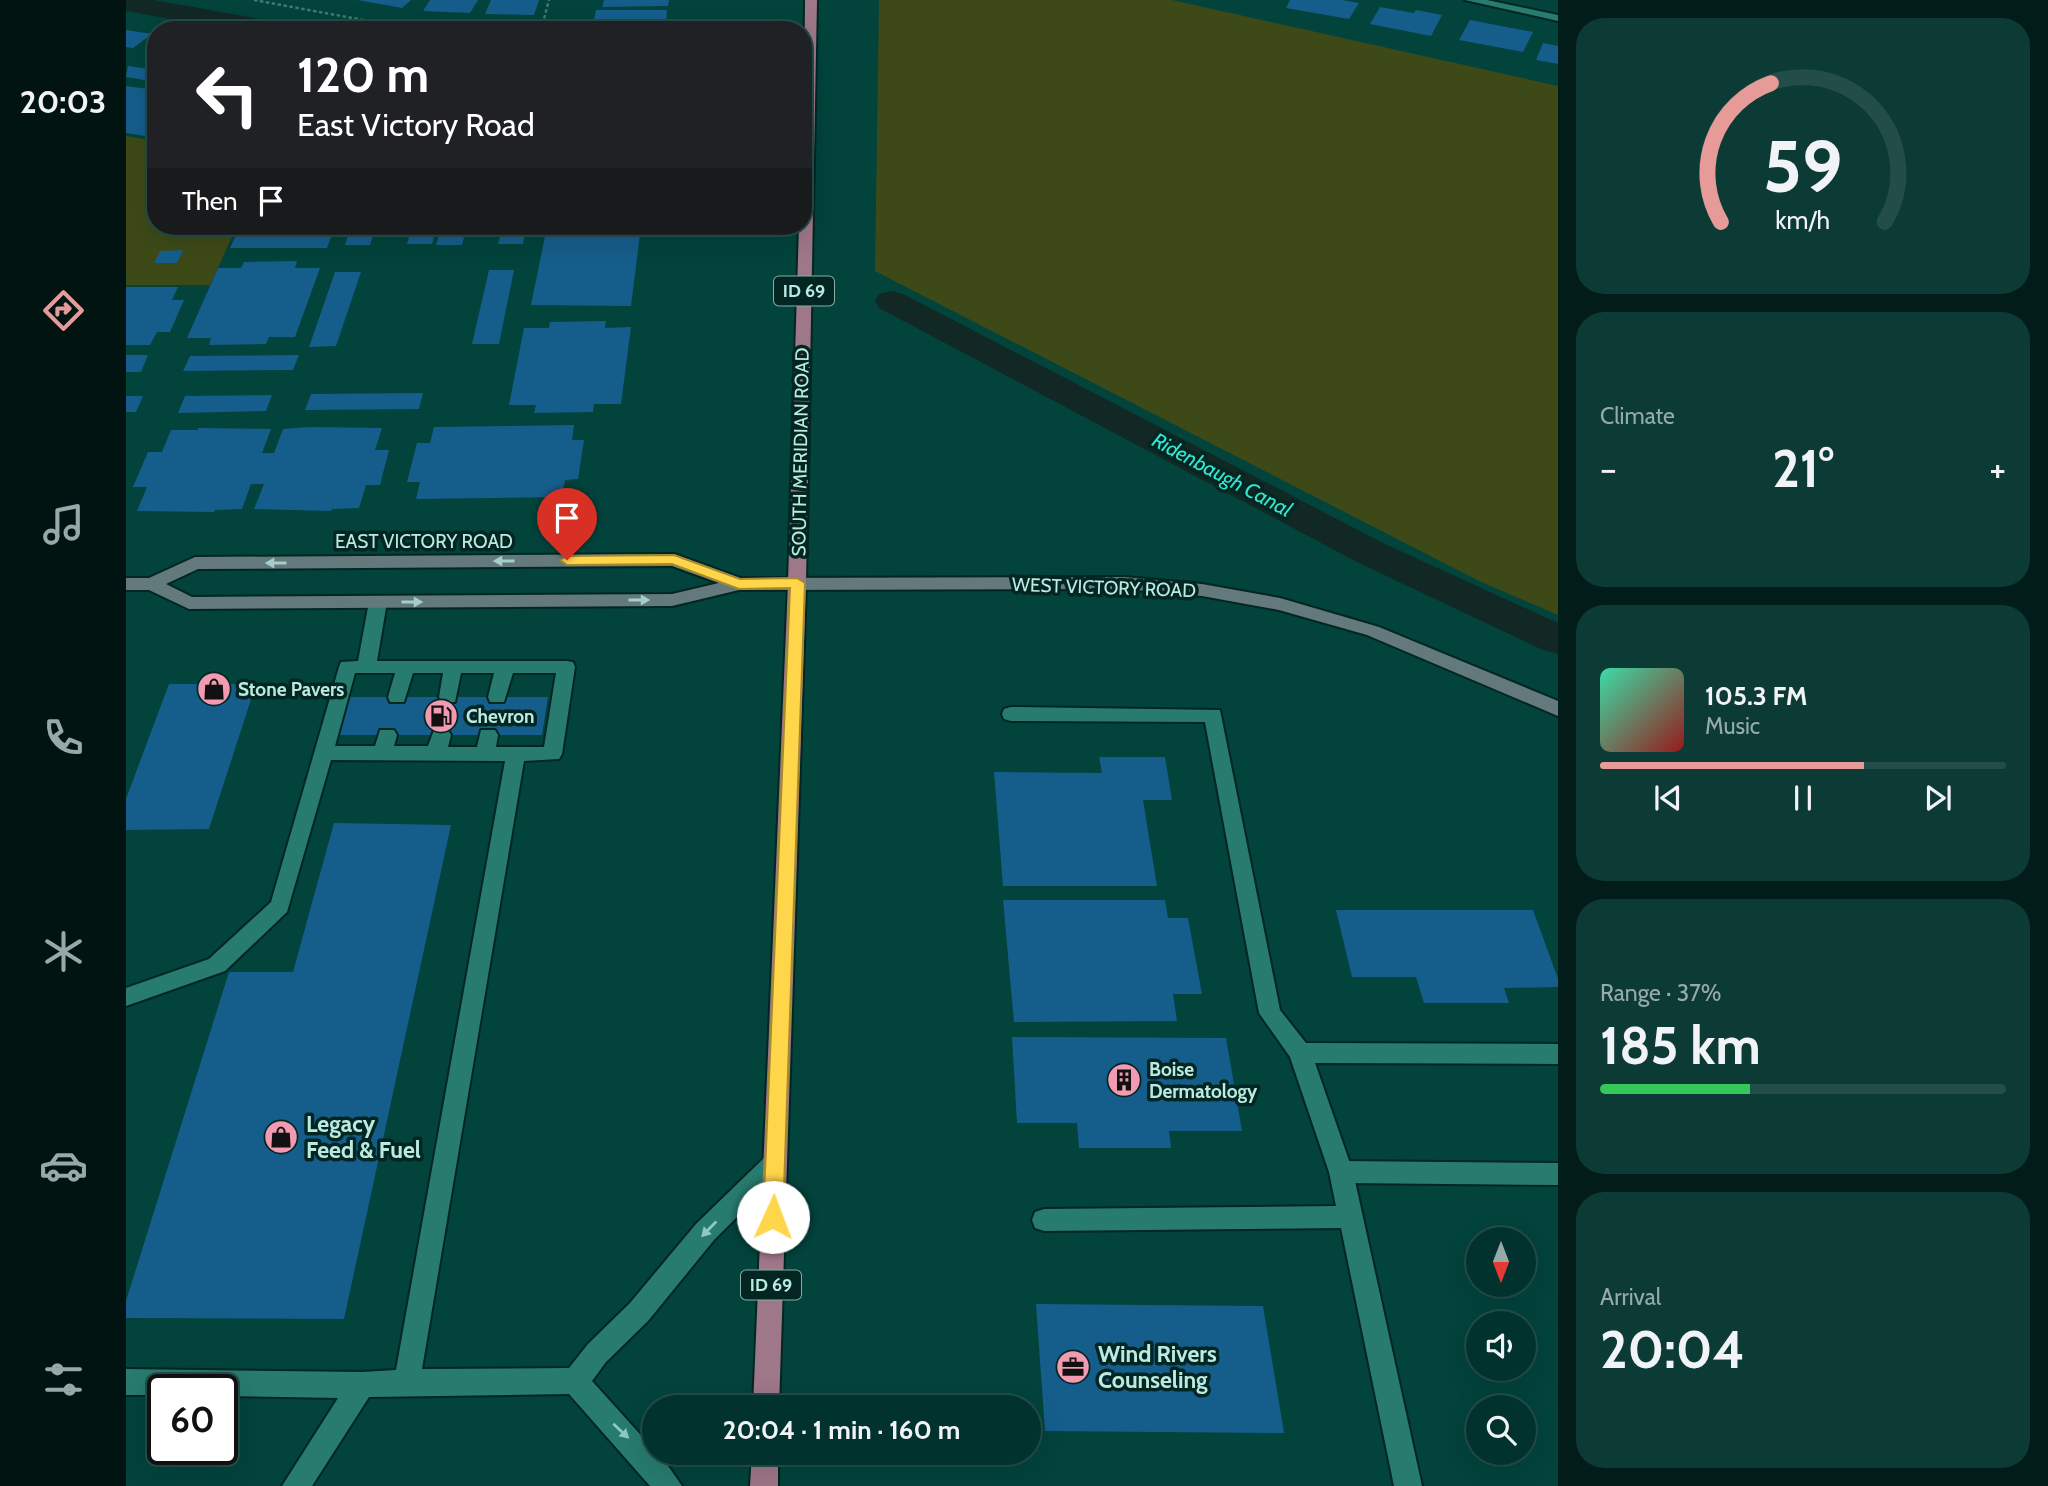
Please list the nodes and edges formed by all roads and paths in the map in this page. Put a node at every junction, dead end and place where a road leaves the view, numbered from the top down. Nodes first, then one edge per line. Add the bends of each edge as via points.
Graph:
1 (254, 0) edge
2 (549, 0) edge
3 (811, 0) edge
4 (1471, 0) edge
5 (1558, 18) edge
6 (369, 21) edge
7 (543, 21) edge
8 (810, 21) edge
9 (805, 235) edge
10 (797, 583) junction
11 (126, 584) edge
12 (152, 584) junction
13 (739, 584) junction
14 (378, 602) junction
15 (366, 667) junction
16 (406, 667) junction
17 (453, 667) junction
18 (505, 667) junction
19 (397, 697) dead end
20 (448, 697) dead end
21 (497, 697) dead end
22 (1558, 709) edge
23 (1011, 714) dead end
24 (323, 753) junction
25 (516, 754) junction
26 (126, 997) edge
27 (1300, 1053) junction
28 (1558, 1054) edge
29 (775, 1163) junction
30 (1341, 1172) junction
31 (1558, 1174) edge
32 (1351, 1217) junction
33 (1044, 1220) dead end
34 (575, 1381) junction
35 (126, 1382) edge
36 (407, 1382) junction
37 (362, 1385) junction
38 (766, 1395) edge
39 (765, 1465) edge
40 (296, 1486) edge
41 (668, 1486) edge
42 (764, 1486) edge
43 (1408, 1486) edge

1 - 6 path
2 - 7 path
3 - 8 main road, SOUTH MERIDIAN ROAD / ID 69
4 - 5 street
9 - 10 main road, SOUTH MERIDIAN ROAD / ID 69
10 - 13 main road, EAST VICTORY ROAD
10 - 22 main road, WEST VICTORY ROAD via 1124,583 1202,590 1280,604 1373,631
10 - 29 main road, SOUTH MERIDIAN ROAD / ID 69
11 - 12 main road, EAST VICTORY ROAD
13 -> 12 main road, EAST VICTORY ROAD via 674,559 195,563
12 - 14 main road, EAST VICTORY ROAD via 189,603
14 -> 13 main road, EAST VICTORY ROAD via 672,600
14 - 15 street
15 - 16 street
15 - 24 street via 348,667
16 - 17 street
16 - 19 street
17 - 18 street
17 - 20 street
18 - 21 street
18 - 25 street via 566,667 552,754
23 - 27 street via 1213,715 1270,1013
24 - 25 street via 385,744 439,744 487,745
24 - 26 street via 280,906 217,965
25 - 36 street
27 - 28 street
27 - 30 street
29 -> 34 street via 705,1231
29 - 38 main road, SOUTH MERIDIAN ROAD / ID 69
30 - 31 street
30 - 32 street
32 - 33 street
32 - 43 street
34 - 36 street
34 -> 41 street
35 - 37 street
36 - 37 street
37 - 40 street
39 - 42 main road

